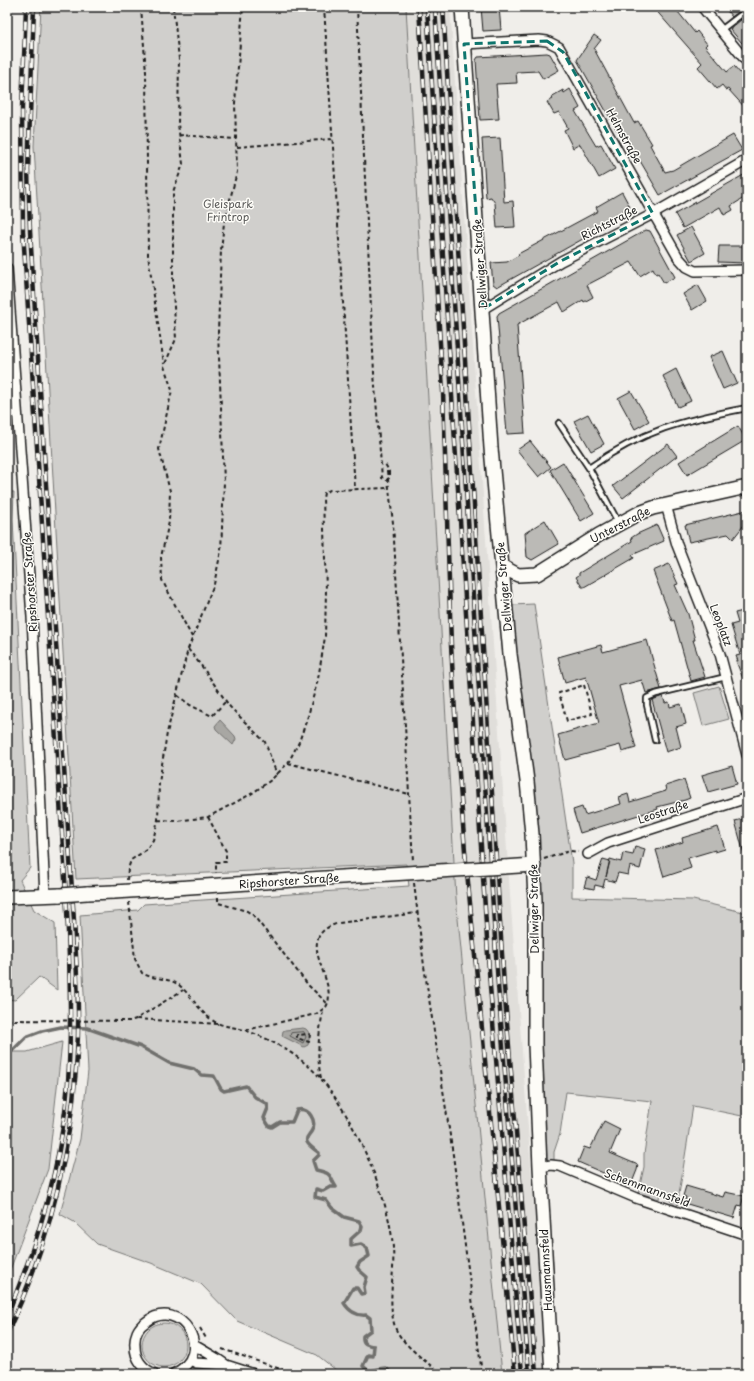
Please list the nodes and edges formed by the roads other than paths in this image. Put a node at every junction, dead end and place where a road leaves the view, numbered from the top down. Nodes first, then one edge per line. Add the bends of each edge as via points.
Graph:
1 (462, 7) edge
2 (702, 7) edge
3 (747, 10) edge
4 (721, 30) junction
5 (464, 44) junction
6 (747, 62) edge
7 (747, 160) edge
8 (653, 214) junction
9 (7, 268) edge
10 (747, 270) edge
11 (483, 309) junction
12 (11, 355) edge
13 (747, 408) edge
14 (559, 423) dead end
15 (588, 468) junction
16 (747, 487) edge
17 (666, 505) junction
18 (618, 524) junction
19 (503, 567) junction
20 (726, 677) junction
21 (655, 740) dead end
22 (747, 755) edge
23 (747, 798) edge
24 (588, 854) dead end
25 (534, 865) junction
26 (45, 896) junction
27 (7, 898) edge
28 (540, 1167) junction
29 (747, 1233) edge
30 (194, 1345) junction
31 (191, 1360) junction
32 (226, 1365) junction
33 (143, 1370) edge
34 (154, 1374) edge
35 (173, 1374) edge
36 (254, 1374) edge
37 (552, 1374) edge

1 - 5 main road, Dellwiger Straße
2 - 4 street
3 - 4 lane
4 - 6 street
5 - 8 street, Helmstraße via 539,40 559,47
5 - 11 main road, Dellwiger Straße
7 - 8 street, Richtstraße
8 - 10 street, Helmstraße via 678,257 687,267 695,271 708,272
8 - 11 street, Richtstraße via 561,262
9 - 12 street, Ripshorster Straße
11 - 19 main road, Dellwiger Straße
12 - 26 street, Ripshorster Straße via 32,617
13 - 15 lane via 692,419 655,430 615,449
14 - 15 lane
15 - 18 lane
16 - 17 main road, Unterstraße
17 - 18 main road, Unterstraße via 639,513
17 - 20 street, Leoplatz via 677,545 720,654
18 - 19 main road, Unterstraße via 537,574 518,576
19 - 25 main road, Dellwiger Straße via 510,654 527,781
20 - 21 lane via 647,698
20 - 22 street, Leoplatz
23 - 24 street, Leostraße via 608,843
25 - 26 main road, Ripshorster Straße, bridge
25 - 28 main road, Dellwiger Straße via 535,1044
26 - 27 main road, Ripshorster Straße
28 - 29 street, Schemmannsfeld via 560,1166 636,1198
28 - 37 main road, Hausmannsfeld
30 - 31 street
30 - 32 street
30 - 33 street via 190,1331 181,1321 171,1316 154,1317 141,1327 136,1337 135,1354
31 - 32 street via 196,1363
31 - 35 street via 184,1368
32 - 36 street
33 - 34 street

